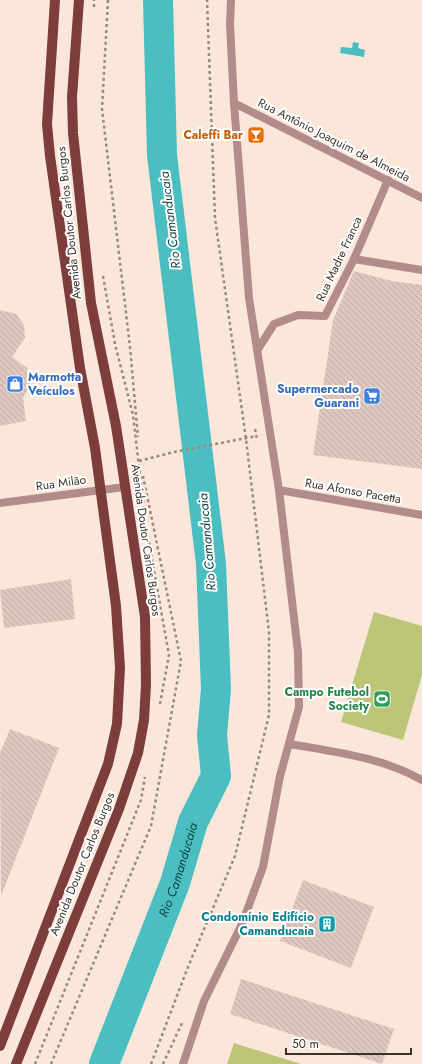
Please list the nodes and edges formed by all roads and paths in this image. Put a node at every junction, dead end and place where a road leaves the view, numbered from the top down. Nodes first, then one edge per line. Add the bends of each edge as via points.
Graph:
1 (55, 0) edge
2 (79, 0) edge
3 (206, 0) edge
4 (231, 0) edge
5 (234, 103) junction
6 (388, 180) junction
7 (422, 198) edge
8 (354, 259) junction
9 (422, 270) edge
10 (258, 349) junction
11 (254, 421) dead end
12 (246, 439) junction
13 (258, 444) dead end
14 (120, 459) junction
15 (125, 487) junction
16 (101, 490) junction
17 (279, 490) junction
18 (0, 503) edge
19 (422, 515) edge
20 (290, 744) junction
21 (422, 780) edge
22 (184, 1019) dead end
23 (0, 1046) edge
24 (16, 1064) edge
25 (151, 1064) edge
26 (163, 1064) edge
27 (183, 1064) edge

1 - 16 main road, Avenida Doutor Carlos Burgos via 47,124 50,156 80,368
2 - 14 main road, Avenida Doutor Carlos Burgos via 72,133 91,303
3 - 12 path via 215,218
4 - 5 street
5 - 6 street, Rua Antônio Joaquim de Almeida
5 - 10 street via 249,298
6 - 7 street, Rua Antônio Joaquim de Almeida
6 - 8 street, Rua Madre Franca
8 - 9 street
8 - 10 street, Rua Madre Franca via 325,316 298,314 274,324
10 - 17 street
11 - 13 path
12 - 14 path via 140,461
12 - 25 path via 269,632 269,715 235,856 188,967
14 - 15 main road, Avenida Doutor Carlos Burgos
15 - 16 street, Rua Milão
15 - 24 main road, Avenida Doutor Carlos Burgos via 145,617 146,685 144,720 138,753 119,808
16 - 18 street, Rua Milão
16 - 23 main road, Avenida Doutor Carlos Burgos via 116,606 120,668 117,724 108,764
17 - 19 street, Rua Afonso Pacetta
17 - 20 street via 298,652 299,707
20 - 21 street via 360,756 407,772
20 - 27 street via 276,794 263,867 242,924 204,1001
22 - 26 path

